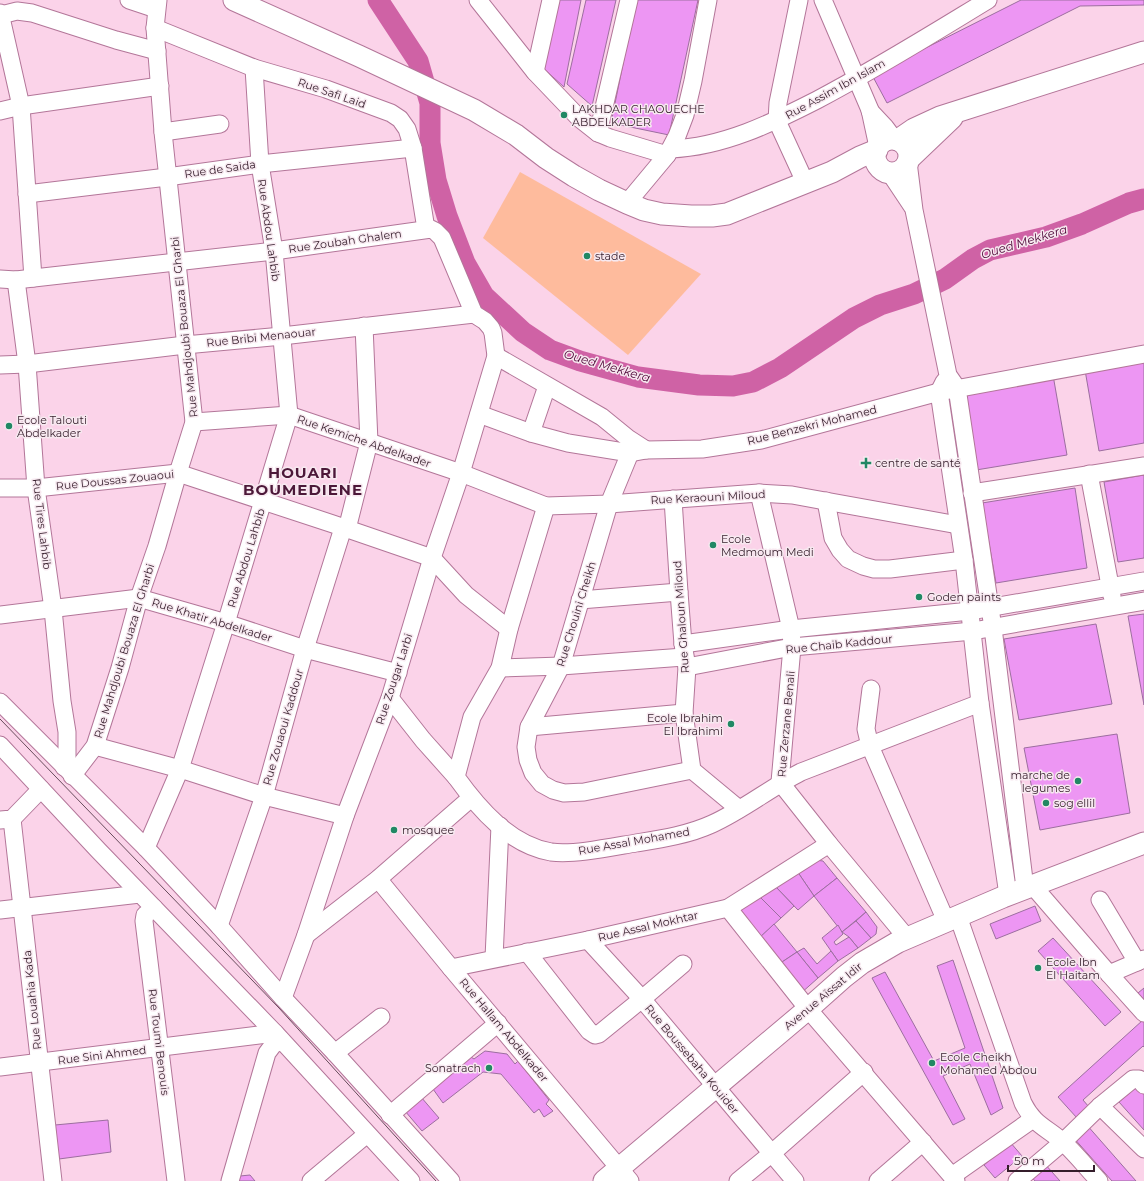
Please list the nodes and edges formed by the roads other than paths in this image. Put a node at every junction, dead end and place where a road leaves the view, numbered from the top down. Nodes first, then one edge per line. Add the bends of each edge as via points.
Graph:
1 (130, 0) edge
2 (234, 0) edge
3 (478, 0) edge
4 (551, 0) edge
5 (629, 0) edge
6 (708, 0) edge
7 (799, 0) edge
8 (823, 0) edge
9 (988, 0) edge
10 (157, 4) edge
11 (0, 14) edge
12 (155, 28) junction
13 (157, 51) junction
14 (1144, 52) edge
15 (254, 68) junction
16 (535, 72) junction
17 (856, 80) junction
18 (160, 86) junction
19 (22, 106) junction
20 (966, 108) junction
21 (0, 111) edge
22 (777, 120) junction
23 (220, 124) dead end
24 (163, 132) junction
25 (598, 133) junction
26 (887, 144) junction
27 (413, 148) junction
28 (669, 152) junction
29 (909, 161) junction
30 (260, 164) junction
31 (832, 172) junction
32 (887, 172) junction
33 (167, 177) junction
34 (805, 182) junction
35 (27, 194) junction
36 (627, 203) junction
37 (915, 213) junction
38 (426, 229) junction
39 (274, 251) junction
40 (177, 261) junction
41 (33, 278) junction
42 (8, 279) edge
43 (474, 314) junction
44 (364, 326) junction
45 (282, 336) junction
46 (186, 345) junction
47 (1144, 354) edge
48 (496, 356) junction
49 (27, 364) junction
50 (0, 365) edge
51 (953, 382) junction
52 (547, 386) junction
53 (939, 392) junction
54 (479, 414) junction
55 (289, 415) junction
56 (194, 422) junction
57 (531, 433) junction
58 (369, 442) junction
59 (638, 451) junction
60 (1144, 466) edge
61 (178, 473) junction
62 (461, 473) junction
63 (1090, 474) junction
64 (0, 488) edge
65 (36, 488) junction
66 (759, 493) junction
67 (972, 493) junction
68 (673, 499) junction
69 (263, 500) junction
70 (826, 501) junction
71 (609, 504) junction
72 (546, 506) junction
73 (958, 526) junction
74 (345, 528) junction
75 (432, 558) junction
76 (964, 560) junction
77 (1144, 581) edge
78 (1111, 586) junction
79 (678, 592) junction
80 (139, 598) junction
81 (580, 600) junction
82 (1144, 602) edge
83 (1114, 607) junction
84 (990, 608) junction
85 (53, 609) junction
86 (970, 611) junction
87 (0, 614) edge
88 (226, 623) junction
89 (993, 628) junction
90 (509, 629) junction
91 (791, 629) junction
92 (973, 631) junction
93 (792, 648) junction
94 (306, 649) junction
95 (685, 656) junction
96 (561, 666) junction
97 (500, 668) junction
98 (398, 673) junction
99 (870, 689) dead end
100 (390, 698) junction
101 (0, 702) edge
102 (980, 703) junction
103 (684, 713) junction
104 (529, 727) junction
105 (0, 745) edge
106 (94, 746) junction
107 (870, 746) junction
108 (180, 769) junction
109 (692, 770) junction
110 (68, 772) junction
111 (456, 777) junction
112 (780, 782) junction
113 (41, 789) junction
114 (264, 796) junction
115 (471, 798) junction
116 (739, 809) junction
117 (345, 816) junction
118 (6, 820) edge
119 (500, 826) junction
120 (829, 844) junction
121 (1144, 844) edge
122 (146, 848) junction
123 (378, 879) junction
124 (1022, 890) junction
125 (140, 894) junction
126 (1100, 900) dead end
127 (22, 908) junction
128 (154, 908) junction
129 (728, 908) junction
130 (0, 910) edge
131 (952, 919) junction
132 (219, 926) junction
133 (306, 935) junction
134 (907, 938) junction
135 (588, 940) junction
136 (527, 952) junction
137 (494, 958) junction
138 (1141, 961) edge
139 (683, 964) dead end
140 (451, 968) junction
141 (1110, 974) junction
142 (283, 998) junction
143 (642, 999) junction
144 (808, 1009) junction
145 (1144, 1013) edge
146 (381, 1017) dead end
147 (498, 1023) junction
148 (278, 1037) junction
149 (160, 1048) junction
150 (335, 1053) junction
151 (39, 1063) junction
152 (0, 1067) edge
153 (864, 1072) junction
154 (1144, 1085) edge
155 (715, 1087) junction
156 (1100, 1106) junction
157 (390, 1114) junction
158 (1033, 1119) junction
159 (367, 1134) junction
160 (923, 1142) junction
161 (1063, 1142) junction
162 (1144, 1149) edge
163 (772, 1154) junction
164 (618, 1177) edge
165 (954, 1179) edge
166 (53, 1181) edge
167 (176, 1181) edge
168 (230, 1181) edge
169 (311, 1181) edge
170 (411, 1181) edge
171 (451, 1181) edge
172 (738, 1181) edge
173 (794, 1181) edge
174 (878, 1181) edge
175 (1017, 1181) edge
176 (1099, 1181) edge

1 - 10 street
2 - 36 main road via 474,110 516,135 574,176
3 - 16 street
4 - 16 street
5 - 25 street
6 - 28 street via 685,115
7 - 22 street via 778,103
8 - 17 street
9 - 17 street, Rue Assim Ibn Islam
10 - 12 street, Rue Mahdjoubi Bouaza El Gharbi
11 - 13 street via 17,11 32,13
11 - 19 street
12 - 13 street, Rue Mahdjoubi Bouaza El Gharbi
12 - 15 street, Rue Safi Laid
13 - 18 street, Rue Mahdjoubi Bouaza El Gharbi
14 - 20 main road
15 - 27 street, Rue Safi Laid via 326,89 391,113 400,119 407,129
15 - 30 street, Rue Abdou Lahbib
16 - 25 street via 579,118
17 - 22 street, Rue Assim Ibn Islam
17 - 26 street via 870,110 885,127
18 - 19 street
18 - 24 street, Rue Mahdjoubi Bouaza El Gharbi
19 - 21 street
19 - 35 street
20 - 26 main road via 940,117
20 - 29 main road via 946,123
22 - 28 street, Rue Assim Ibn Islam via 724,140
22 - 34 street
23 - 24 street
24 - 33 street, Rue Mahdjoubi Bouaza El Gharbi
25 - 28 street via 615,140
26 - 29 main road via 906,146
26 - 31 main road
26 - 32 main road via 876,161
27 - 30 street, Rue de Saida
27 - 38 street, Rue Safi Laid
28 - 36 street
29 - 32 main road via 899,172
29 - 37 street
30 - 33 street, Rue de Saida
30 - 39 street, Rue Abdou Lahbib
31 - 32 main road
31 - 34 main road
32 - 37 street via 904,192
33 - 35 street, Rue de Saida
33 - 40 street, Rue Mahdjoubi Bouaza El Gharbi
34 - 36 main road via 733,212 712,216 662,214
35 - 41 street
37 - 51 street
38 - 39 street, Rue Zoubah Ghalem
38 - 43 street via 435,230 442,238
39 - 40 street, Rue Zoubah Ghalem
39 - 45 street, Rue Abdou Lahbib
40 - 41 street, Rue Zoubah Ghalem
40 - 46 street, Rue Mahdjoubi Bouaza El Gharbi
41 - 42 street, Rue Zoubah Ghalem
42 - 49 street, Rue Tires Lahbib
43 - 44 street, Rue Bribi Menaouar
43 - 48 street via 491,328
44 - 45 street, Rue Bribi Menaouar
44 - 58 street, Rue Zouaoui Kaddour
45 - 46 street, Rue Bribi Menaouar
45 - 55 street, Rue Abdou Lahbib
46 - 49 street, Rue Bribi Menaouar
46 - 56 street, Rue Mahdjoubi Bouaza El Gharbi
47 - 51 street
48 - 52 street
48 - 54 street, Rue Zougar Larbi
49 - 50 street, Rue Bribi Menaouar
49 - 65 street, Rue Tires Lahbib
51 - 53 street
51 - 67 street
52 - 57 street
52 - 59 street via 602,417 629,439
53 - 59 street, Rue Benzekri Mohamed via 761,440 702,449
53 - 73 street
54 - 57 street, Rue Benzekri Mohamed
54 - 62 street, Rue Zougar Larbi
55 - 56 street, Rue Kemiche Abdelkader
55 - 58 street, Rue Kemiche Abdelkader
55 - 69 street, Rue Abdou Lahbib
56 - 61 street, Rue Mahdjoubi Bouaza El Gharbi
57 - 59 street, Rue Benzekri Mohamed via 568,443
58 - 62 street, Rue Kemiche Abdelkader
58 - 74 street, Rue Zouaoui Kaddour
59 - 71 street, Rue Chouini Cheikh
60 - 63 street
61 - 65 street, Rue Doussas Zouaoui
61 - 69 street, Rue Doussas Zouaoui
61 - 80 street, Rue Mahdjoubi Bouaza El Gharbi
62 - 72 street, Rue Keraouni Miloud
62 - 75 street, Rue Zougar Larbi
63 - 67 street
63 - 78 street
64 - 65 street, Rue Doussas Zouaoui
65 - 85 street, Rue Tires Lahbib
66 - 68 street, Rue Keraouni Miloud
66 - 70 street, Rue Keraouni Miloud
66 - 91 street, Rue Zerzane Benali
67 - 84 street
68 - 71 street, Rue Keraouni Miloud
68 - 79 street, Rue Ghaloun Miloud
69 - 74 street, Rue Doussas Zouaoui
69 - 88 street, Rue Abdou Lahbib
70 - 73 street, Rue Keraouni Miloud
70 - 76 street via 833,538 848,559 863,566 890,569
71 - 72 street, Rue Keraouni Miloud
71 - 81 street, Rue Chouini Cheikh
72 - 90 street
73 - 76 street
74 - 75 street, Rue Doussas Zouaoui
74 - 94 street, Rue Zouaoui Kaddour
75 - 90 street via 466,595
75 - 98 street, Rue Zougar Larbi
76 - 86 street
77 - 78 street
78 - 83 street
78 - 84 street
79 - 81 street
79 - 95 street, Rue Ghaloun Miloud
80 - 85 street, Rue Khatir Abdelkader
80 - 88 street, Rue Khatir Abdelkader
80 - 106 street, Rue Mahdjoubi Bouaza El Gharbi via 120,668
81 - 96 street, Rue Chouini Cheikh
82 - 83 street, Rue Chaib Kaddour
83 - 89 street, Rue Chaib Kaddour
84 - 86 street
84 - 89 street
85 - 87 street, Rue Khatir Abdelkader
85 - 110 street, Rue Tires Lahbib via 67,732
86 - 91 street
86 - 92 street
88 - 94 street, Rue Khatir Abdelkader
88 - 108 street, Rue Abdou Lahbib
89 - 92 street, Rue Chaib Kaddour
89 - 124 street
90 - 97 street
91 - 93 street, Rue Zerzane Benali
91 - 95 street
92 - 93 street, Rue Chaib Kaddour
92 - 102 street
93 - 95 street, Rue Chaib Kaddour
93 - 112 street, Rue Zerzane Benali
94 - 98 street, Rue Khatir Abdelkader
94 - 114 street, Rue Zouaoui Kaddour
95 - 96 street, Rue Chaib Kaddour
95 - 103 street, Rue Ghaloun Miloud
96 - 97 street, Rue Chaib Kaddour
96 - 104 street, Rue Chouini Cheikh
97 - 111 street via 472,717
98 - 100 street, Rue Zougar Larbi
99 - 107 street via 866,729
100 - 111 street, Rue Assal Mohamed
100 - 117 street, Rue Zougar Larbi
101 - 110 street
102 - 107 street, Rue Assal Mohamed
102 - 124 street
103 - 104 street
103 - 109 street, Rue Ghaloun Miloud
104 - 109 street, Rue Chouini Cheikh via 526,747 533,773 542,784 564,793 584,792
105 - 113 street
106 - 108 street
106 - 110 street, Rue Mahdjoubi Bouaza El Gharbi
107 - 112 street, Rue Assal Mohamed
107 - 131 street
108 - 114 street
108 - 122 street, Rue Abdou Lahbib
109 - 116 street
110 - 122 street
111 - 115 street, Rue Assal Mohamed
112 - 116 street, Rue Assal Mohamed
112 - 120 street, Rue Zerzane Benali
113 - 118 street
113 - 125 street
114 - 117 street
114 - 132 street, Rue Zouaoui Kaddour
115 - 119 street, Rue Assal Mohamed
115 - 123 street
116 - 119 street, Rue Assal Mohamed via 695,831 576,852 552,852 538,848 524,843
117 - 133 street, Rue Zougar Larbi
118 - 127 street, Rue Louahia Kada
119 - 137 street
120 - 129 street, Rue Assal Mokhtar
120 - 134 street, Rue Zerzane Benali
121 - 124 main road, Avenue Aïssat Idir
122 - 132 street
123 - 133 street
123 - 140 street, Rue Hallam Abdelkader
124 - 131 main road, Avenue Aïssat Idir
124 - 141 street
125 - 127 street
125 - 128 street
126 - 138 street
127 - 130 street
127 - 151 street, Rue Louahia Kada
128 - 148 street
128 - 149 street, Rue Toumi Benouis via 145,915 144,921
129 - 135 street, Rue Assal Mokhtar
129 - 144 street
131 - 134 main road, Avenue Aïssat Idir
131 - 158 street via 1023,1103
132 - 142 street
133 - 142 street, Rue Zougar Larbi
134 - 144 main road, Avenue Aïssat Idir via 862,963
135 - 136 street, Rue Assal Mokhtar
135 - 143 street, Rue Boussebaha Kouider
136 - 137 street, Rue Assal Mokhtar
136 - 143 street via 592,1034 599,1034
137 - 140 street, Rue Assal Mokhtar
138 - 141 street
139 - 143 street
140 - 147 street, Rue Hallam Abdelkader
141 - 145 street
142 - 150 street
143 - 155 street, Rue Boussebaha Kouider
144 - 153 street
144 - 155 main road, Avenue Aïssat Idir
146 - 150 street
147 - 157 street
147 - 164 street, Rue Hallam Abdelkader
148 - 149 street, Rue Sini Ahmed
148 - 159 street
148 - 168 street via 267,1053
149 - 151 street, Rue Sini Ahmed
149 - 167 street, Rue Toumi Benouis
150 - 157 street
151 - 152 street, Rue Sini Ahmed
151 - 166 street, Rue Louahia Kada
153 - 160 street
153 - 163 street
154 - 156 street via 1134,1079
155 - 163 street, Rue Boussebaha Kouider
155 - 164 main road, Avenue Aïssat Idir
156 - 161 street
156 - 162 street
157 - 171 street
158 - 161 street
158 - 165 street
159 - 169 street
159 - 170 street
160 - 165 street
160 - 174 street
161 - 175 street
161 - 176 street
163 - 172 street
163 - 173 street, Rue Boussebaha Kouider

